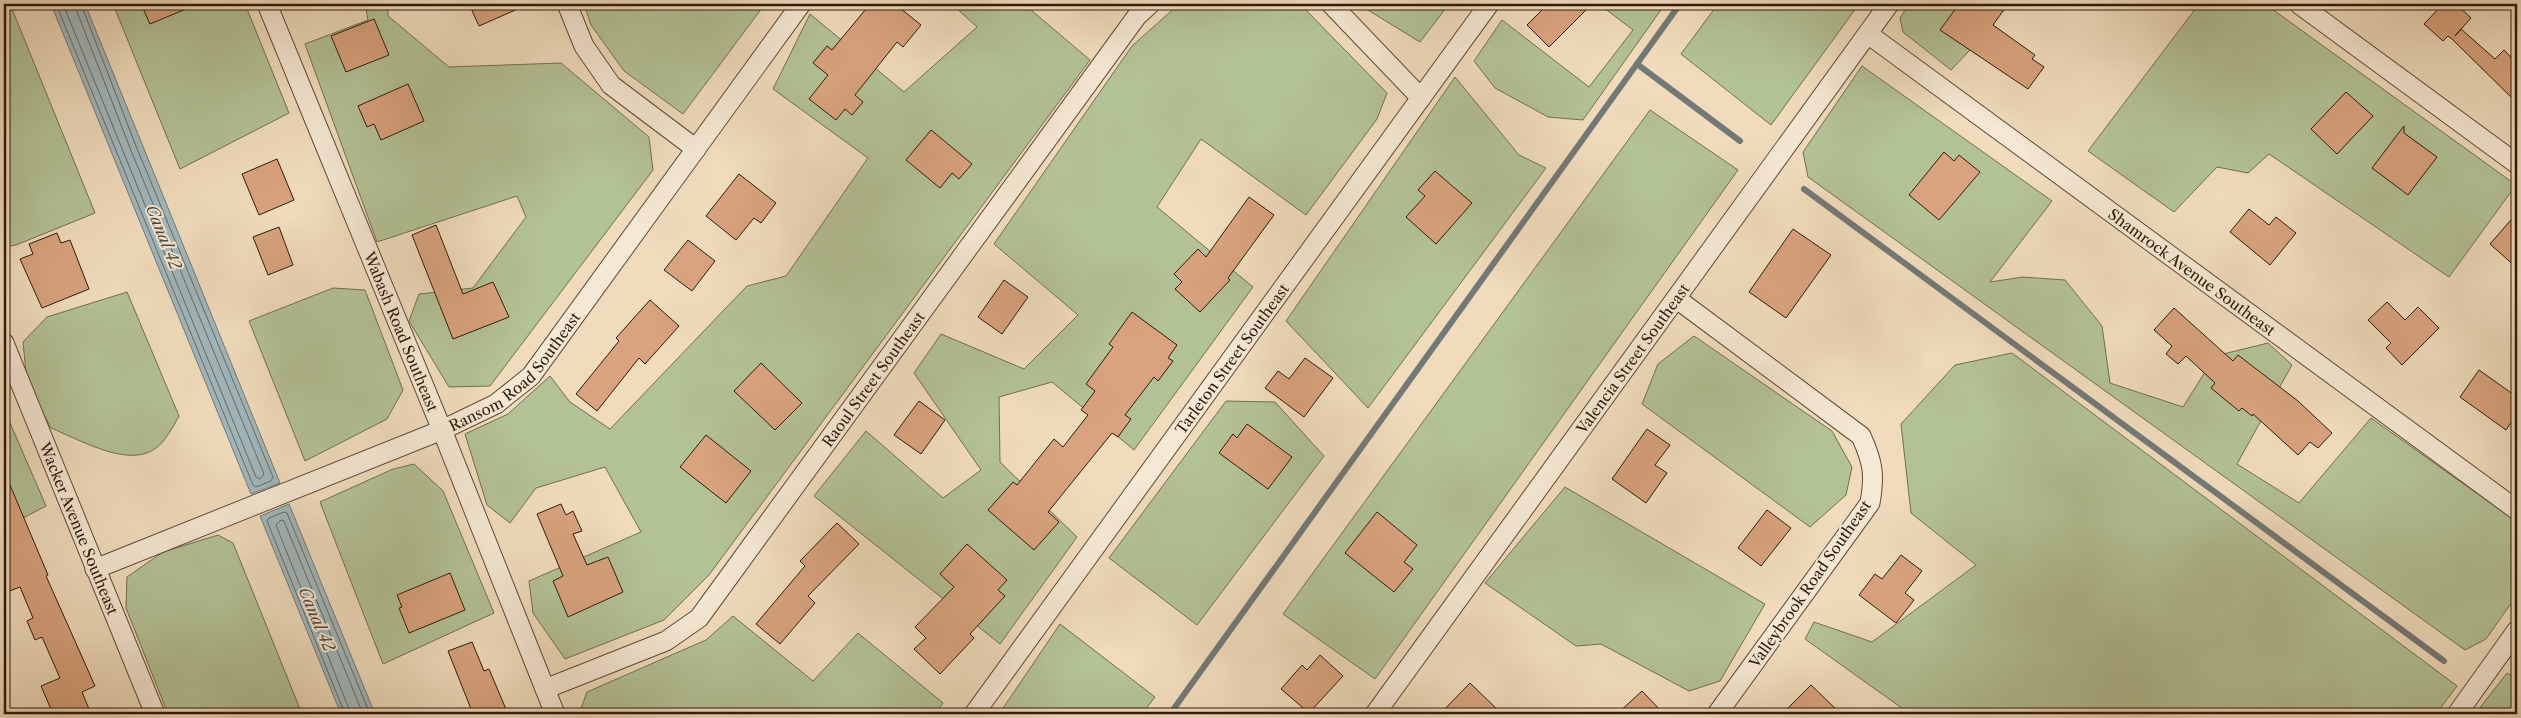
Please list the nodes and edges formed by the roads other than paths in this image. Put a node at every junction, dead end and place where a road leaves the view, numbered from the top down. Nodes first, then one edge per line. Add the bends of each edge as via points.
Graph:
1 (268, 4) edge
2 (567, 4) edge
3 (801, 4) edge
4 (1150, 4) edge
5 (1331, 4) edge
6 (1489, 4) edge
7 (1889, 4) edge
8 (2299, 4) edge
9 (1868, 34) junction
10 (1421, 98) junction
11 (696, 149) junction
12 (2517, 164) edge
13 (1677, 299) junction
14 (4, 343) edge
15 (442, 430) junction
16 (2517, 510) edge
17 (96, 569) junction
18 (2517, 630) edge
19 (545, 689) junction
20 (154, 714) edge
21 (555, 714) edge
22 (974, 714) edge
23 (1375, 714) edge
24 (1717, 714) edge
25 (2457, 714) edge

1 - 15 street, Wabash Road Southeast
2 - 11 street via 584,46 611,85
3 - 11 street, Ransom Road Southeast
4 - 19 street, Raoul Street Southeast via 1137,16 699,618 666,641
5 - 10 street
6 - 10 street, Tarleton Street Southeast
7 - 9 street, Valencia Street Southeast
8 - 12 street
9 - 13 street, Valencia Street Southeast
9 - 16 street, Shamrock Avenue Southeast
10 - 22 street, Tarleton Street Southeast
11 - 15 street, Ransom Road Southeast via 531,376 496,404
13 - 23 street, Valencia Street Southeast
13 - 24 street, Valleybrook Road Southeast via 1861,436 1871,458 1874,481 1870,503
14 - 17 street, Wacker Avenue Southeast
15 - 17 street, Ransom Road Southeast
15 - 19 street, Wabash Road Southeast
17 - 20 street, Wacker Avenue Southeast
18 - 25 street
19 - 21 street, Wabash Road Southeast

